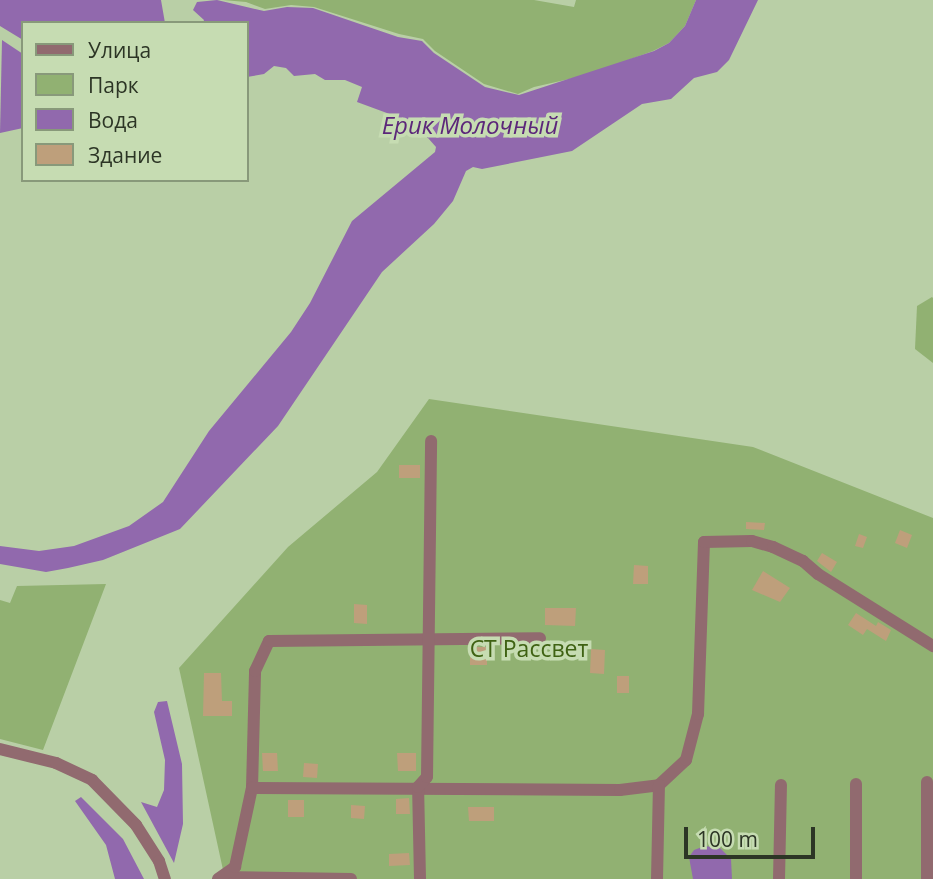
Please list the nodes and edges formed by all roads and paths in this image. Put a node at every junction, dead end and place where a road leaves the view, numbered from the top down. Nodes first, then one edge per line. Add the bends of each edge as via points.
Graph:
1 (431, 441) dead end
2 (540, 638) dead end
3 (429, 640) junction
4 (933, 646) edge
5 (0, 749) edge
6 (927, 782) dead end
7 (856, 783) dead end
8 (659, 785) junction
9 (780, 785) dead end
10 (418, 787) junction
11 (252, 788) junction
12 (220, 878) edge
13 (165, 879) edge
14 (351, 879) edge
15 (420, 879) edge
16 (657, 879) edge
17 (779, 879) edge
18 (856, 879) edge
19 (926, 879) edge

1 - 3 street
2 - 3 street
3 - 10 street via 427,778
3 - 11 street via 269,641 255,671
4 - 8 street via 803,561 752,541 704,542 698,714 686,760
5 - 13 street via 56,763 92,780 136,825
6 - 19 street
7 - 18 street
8 - 10 street via 620,790
8 - 16 street
9 - 17 street
10 - 11 street
10 - 15 street
11 - 12 street via 235,867
12 - 14 street

